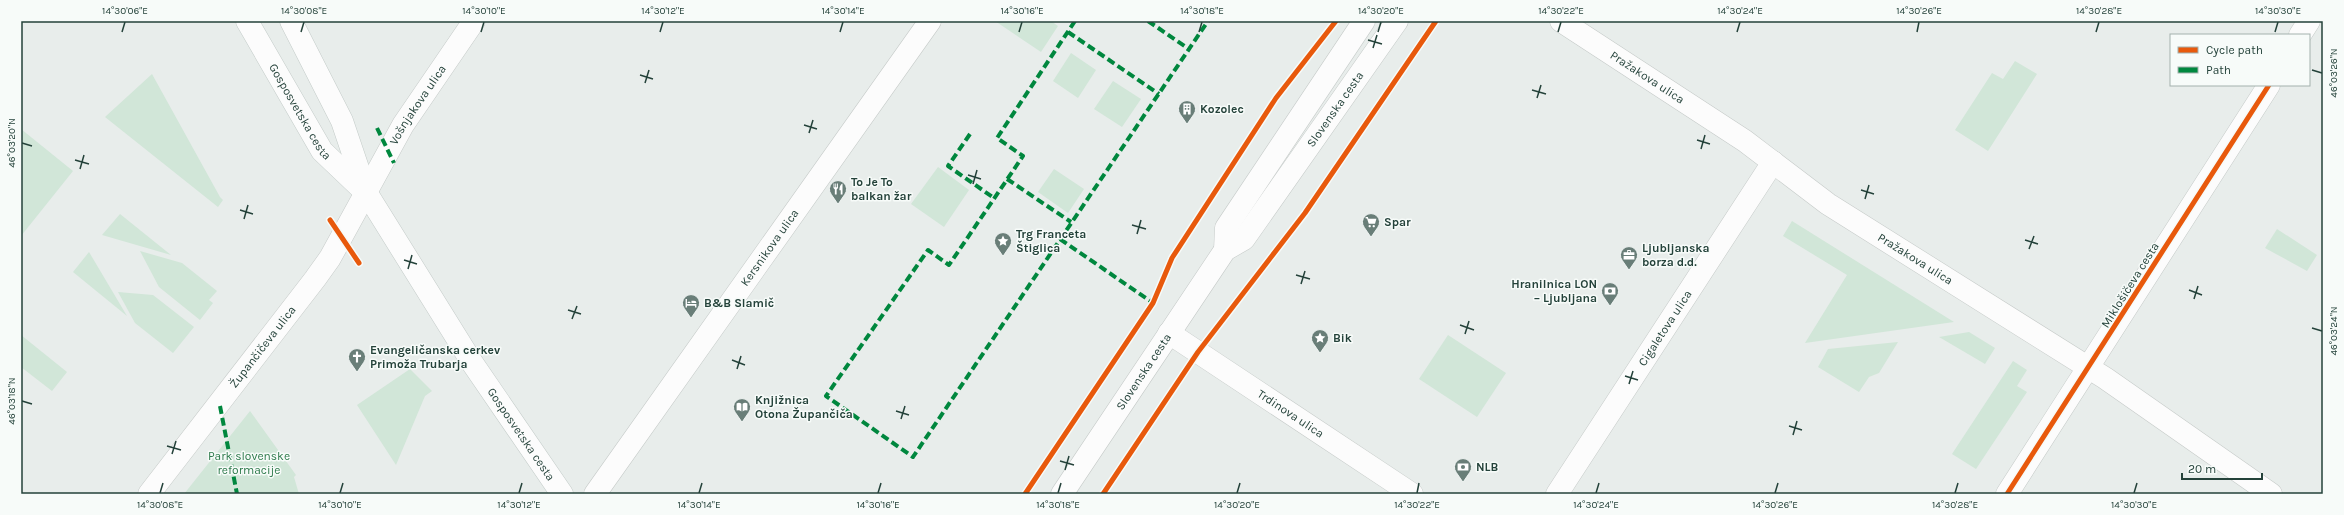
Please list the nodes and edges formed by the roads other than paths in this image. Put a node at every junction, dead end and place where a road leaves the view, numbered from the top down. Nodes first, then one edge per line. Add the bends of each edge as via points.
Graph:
1 (247, 21) edge
2 (291, 21) edge
3 (474, 21) edge
4 (930, 21) edge
5 (1364, 21) edge
6 (1397, 21) edge
7 (1562, 21) edge
8 (2309, 21) edge
9 (2301, 34) edge
10 (2268, 86) edge
11 (1772, 162) junction
12 (366, 192) junction
13 (1225, 250) junction
14 (1169, 333) junction
15 (2089, 368) junction
16 (150, 494) edge
17 (562, 494) edge
18 (595, 494) edge
19 (1062, 494) edge
20 (1412, 494) edge
21 (1557, 494) edge
22 (2007, 494) edge
23 (2270, 494) edge

1 - 12 street, Gosposvetska cesta via 322,151
2 - 12 street, Gosposvetska cesta via 342,121
3 - 12 street, Vošnjakova ulica via 403,125
4 - 18 street, Kersnikova ulica
5 - 13 street, Slovenska cesta via 1226,228
6 - 13 street, Slovenska cesta via 1244,239
7 - 11 street, Pražakova ulica via 1745,141
8 - 9 street
10 - 15 street, Miklošičeva cesta
11 - 15 street, Pražakova ulica via 1828,204
11 - 21 street, Cigaletova ulica
12 - 16 street, Župančičeva ulica via 330,258 315,279
12 - 17 street, Gosposvetska cesta via 473,364
13 - 14 street, Slovenska cesta
14 - 19 street, Slovenska cesta
14 - 20 street, Trdinova ulica
15 - 22 street, Miklošičeva cesta
15 - 23 street, Pražakova ulica

